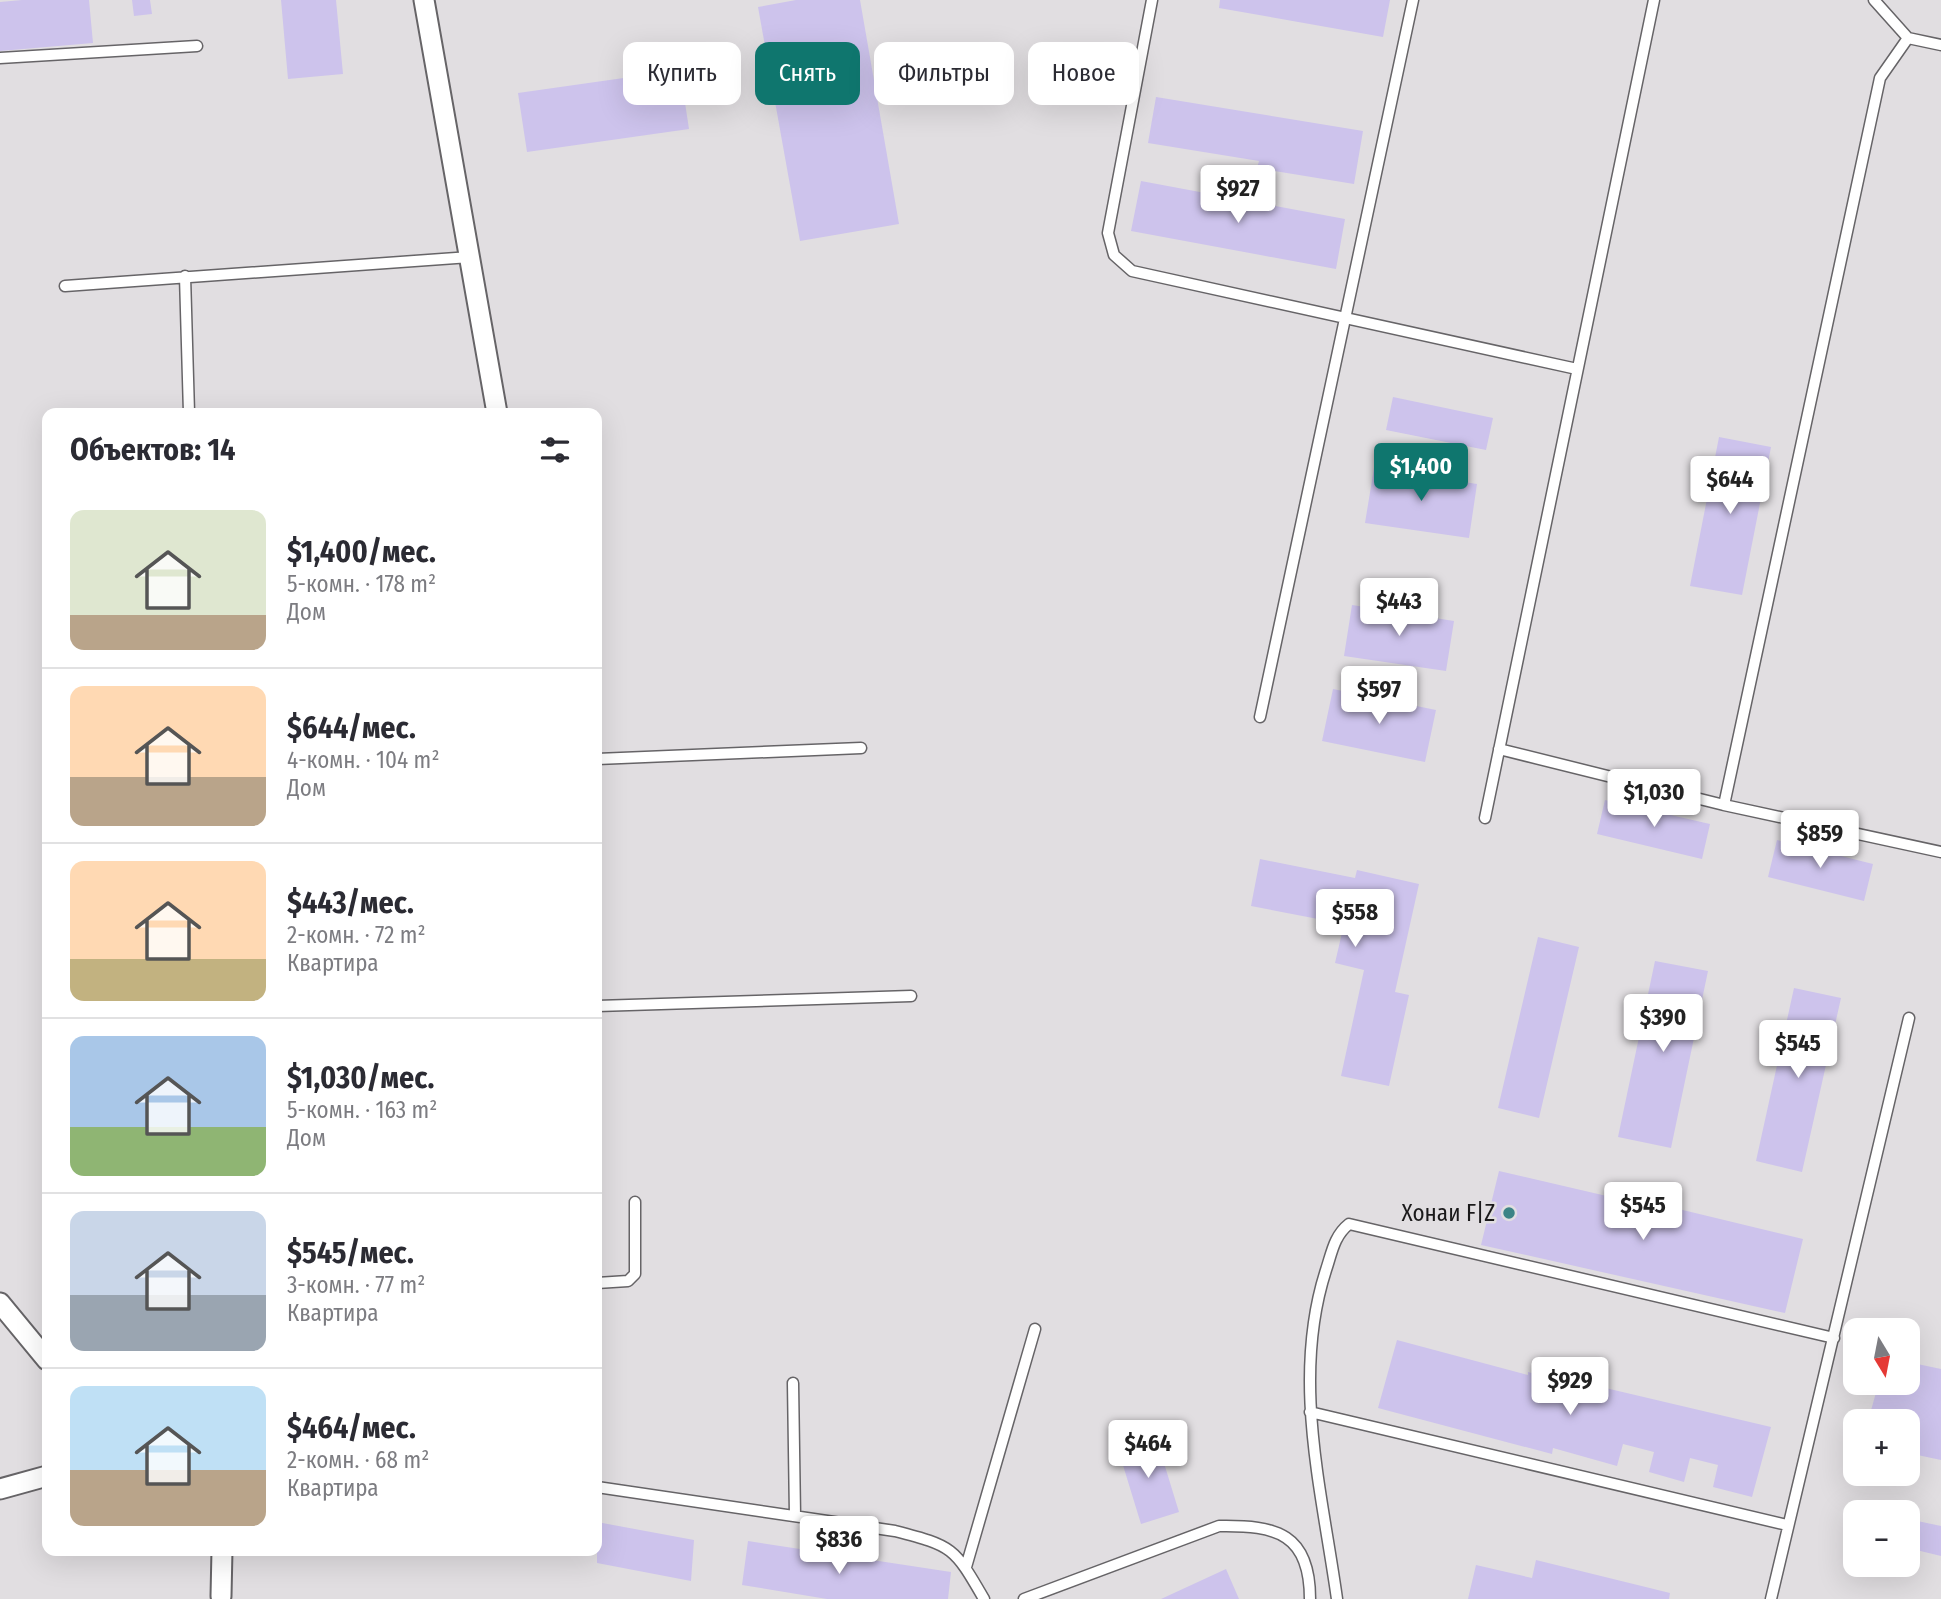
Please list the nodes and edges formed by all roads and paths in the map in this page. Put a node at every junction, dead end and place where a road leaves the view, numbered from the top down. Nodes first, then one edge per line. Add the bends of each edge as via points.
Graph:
1 (424, 0) edge
2 (1152, 0) edge
3 (1413, 0) edge
4 (1654, 0) edge
5 (1874, 0) edge
6 (1908, 38) junction
7 (1941, 45) edge
8 (197, 46) dead end
9 (0, 58) edge
10 (470, 257) junction
11 (185, 276) junction
12 (65, 286) dead end
13 (1345, 318) junction
14 (1577, 369) junction
15 (189, 408) edge
16 (496, 408) edge
17 (1260, 717) dead end
18 (861, 748) dead end
19 (1499, 749) junction
20 (602, 759) edge
21 (1724, 805) junction
22 (1485, 818) dead end
23 (1941, 852) edge
24 (911, 996) dead end
25 (602, 1006) edge
26 (1909, 1017) dead end
27 (635, 1202) dead end
28 (602, 1283) edge
29 (0, 1303) edge
30 (1035, 1329) dead end
31 (1834, 1338) junction
32 (42, 1354) edge
33 (793, 1382) dead end
34 (1310, 1412) junction
35 (42, 1477) edge
36 (602, 1488) edge
37 (0, 1489) edge
38 (795, 1516) junction
39 (1787, 1525) junction
40 (222, 1556) edge
41 (966, 1567) junction
42 (221, 1596) dead end
43 (984, 1599) edge
44 (1024, 1599) edge
45 (1310, 1599) edge
46 (1337, 1599) edge
47 (1771, 1599) edge

1 - 10 street
2 - 13 lane via 1108,233 1114,255 1132,271
3 - 13 lane
4 - 14 lane
5 - 6 lane
6 - 7 lane
6 - 21 lane via 1880,78
8 - 9 lane
10 - 11 lane
10 - 16 street
11 - 12 lane
11 - 15 lane
13 - 14 lane
13 - 17 lane
14 - 19 lane
18 - 20 lane
19 - 21 lane
19 - 22 lane
21 - 23 lane
24 - 25 lane
26 - 31 lane
27 - 28 lane via 635,1274 628,1281
29 - 32 street
30 - 41 lane
31 - 34 lane via 1349,1224 1338,1233 1322,1281 1312,1330
31 - 39 lane
33 - 38 lane
34 - 39 lane
34 - 46 lane
35 - 37 street
36 - 38 lane
38 - 41 lane via 931,1541 953,1551
39 - 47 lane
40 - 42 street
41 - 43 lane
44 - 45 lane via 1219,1526 1246,1525 1288,1538 1305,1557

